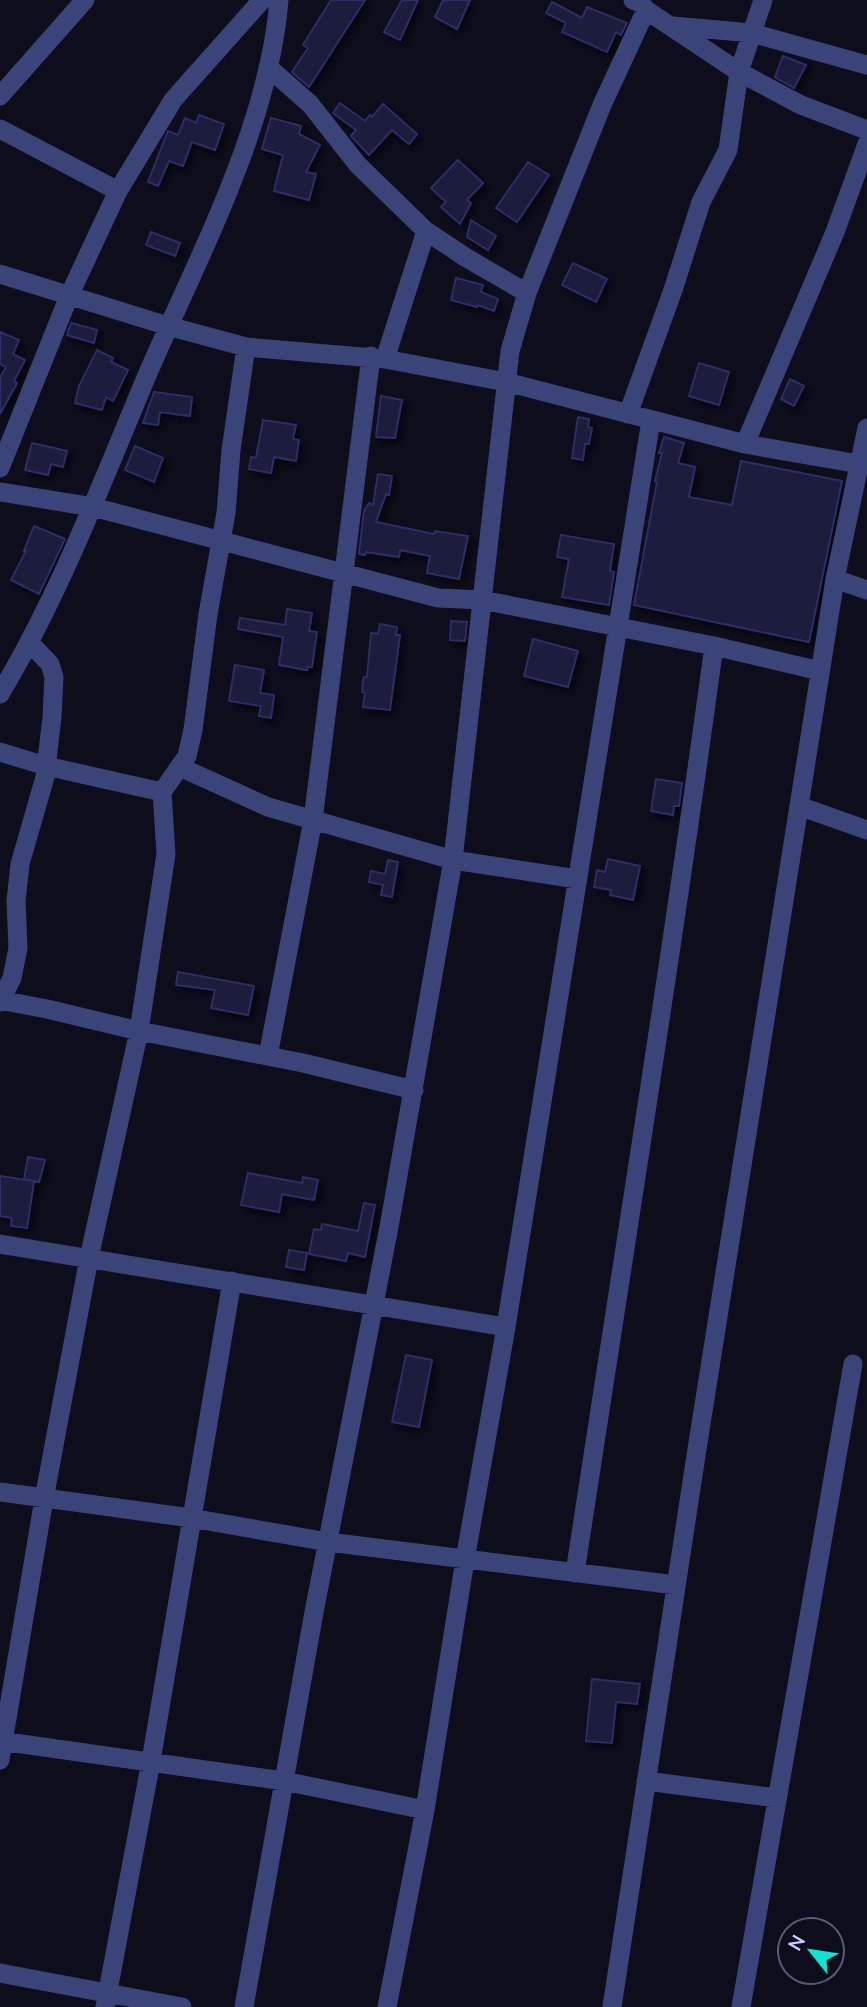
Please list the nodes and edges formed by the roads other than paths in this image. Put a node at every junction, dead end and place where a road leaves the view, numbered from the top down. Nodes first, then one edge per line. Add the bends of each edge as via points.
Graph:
1 (85, 0) edge
2 (262, 0) edge
3 (279, 0) edge
4 (763, 0) edge
5 (639, 5) edge
6 (668, 25) junction
7 (752, 33) junction
8 (867, 65) edge
9 (268, 67) junction
10 (739, 72) junction
11 (0, 96) edge
12 (0, 129) edge
13 (867, 130) edge
14 (867, 144) edge
15 (118, 191) junction
16 (426, 230) junction
17 (0, 274) edge
18 (527, 293) junction
19 (69, 296) junction
20 (168, 326) junction
21 (246, 347) junction
22 (378, 358) junction
23 (506, 383) junction
24 (628, 414) junction
25 (651, 419) junction
26 (867, 428) edge
27 (745, 444) junction
28 (859, 464) junction
29 (0, 468) edge
30 (0, 492) edge
31 (93, 507) junction
32 (222, 540) junction
33 (344, 572) junction
34 (835, 579) junction
35 (867, 590) edge
36 (482, 600) junction
37 (618, 626) junction
38 (30, 643) junction
39 (714, 646) junction
40 (820, 671) junction
41 (0, 694) edge
42 (0, 752) edge
43 (46, 766) junction
44 (180, 767) junction
45 (162, 792) junction
46 (799, 806) junction
47 (313, 820) junction
48 (867, 830) edge
49 (453, 860) junction
50 (578, 879) junction
51 (0, 1001) edge
52 (139, 1031) junction
53 (268, 1056) junction
54 (414, 1090) junction
55 (0, 1244) edge
56 (89, 1258) junction
57 (232, 1282) junction
58 (374, 1305) junction
59 (506, 1327) junction
60 (853, 1364) dead end
61 (0, 1492) edge
62 (44, 1499) junction
63 (191, 1518) junction
64 (328, 1542) junction
65 (465, 1560) junction
66 (575, 1573) junction
67 (676, 1585) junction
68 (1, 1747) edge
69 (151, 1761) junction
70 (284, 1781) junction
71 (646, 1781) junction
72 (777, 1798) junction
73 (425, 1811) junction
74 (0, 1973) edge
75 (106, 2000) edge
76 (615, 2006) edge
77 (183, 2007) edge
78 (244, 2007) edge
79 (387, 2007) edge
80 (741, 2007) edge

1 - 11 street
2 - 15 street via 173,100
3 - 9 street
4 - 7 street
5 - 6 street
5 - 18 street
6 - 7 street
6 - 10 street
7 - 8 street
7 - 10 street
9 - 16 street via 310,104 358,165
9 - 20 street via 247,140 203,253
10 - 13 street via 801,105
10 - 24 street via 728,150 701,202
12 - 15 street
14 - 27 street via 835,232
15 - 19 street
16 - 18 street
16 - 22 street
17 - 19 street
18 - 23 street
19 - 20 street
19 - 29 street
20 - 21 street
20 - 31 street
21 - 22 street
21 - 32 street
22 - 23 street
22 - 33 street
23 - 24 street
23 - 36 street
24 - 25 street
25 - 27 street
25 - 37 street
26 - 28 street
27 - 28 street
28 - 34 street
30 - 31 street
31 - 32 street
31 - 38 street
32 - 33 street
32 - 44 street via 193,730
33 - 36 street via 438,598
33 - 47 street
34 - 35 street
34 - 40 street
36 - 37 street
36 - 49 street
37 - 39 street
37 - 50 street
38 - 41 street
38 - 43 street via 50,664 54,677
39 - 40 street
39 - 66 street
40 - 46 street
42 - 43 street
43 - 45 street
43 - 51 street via 20,864 18,948 12,978
44 - 45 street
44 - 47 street via 240,796
45 - 52 street via 166,854
46 - 48 street
46 - 67 street
47 - 49 street
47 - 53 street
49 - 50 street
49 - 54 street
50 - 59 street
51 - 52 street
52 - 53 street
52 - 56 street
53 - 54 street
54 - 58 street
55 - 56 street
56 - 57 street
56 - 62 street
57 - 58 street
57 - 63 street
58 - 59 street
58 - 64 street
59 - 65 street
60 - 72 street
61 - 62 street
62 - 63 street
62 - 68 street
63 - 64 street
63 - 69 street
64 - 65 street
64 - 70 street
65 - 66 street
65 - 73 street
66 - 67 street
67 - 71 street
68 - 69 street
69 - 70 street
69 - 75 street
70 - 73 street
70 - 78 street
71 - 72 street
71 - 76 street
72 - 80 street
73 - 79 street
74 - 75 street
75 - 77 street

